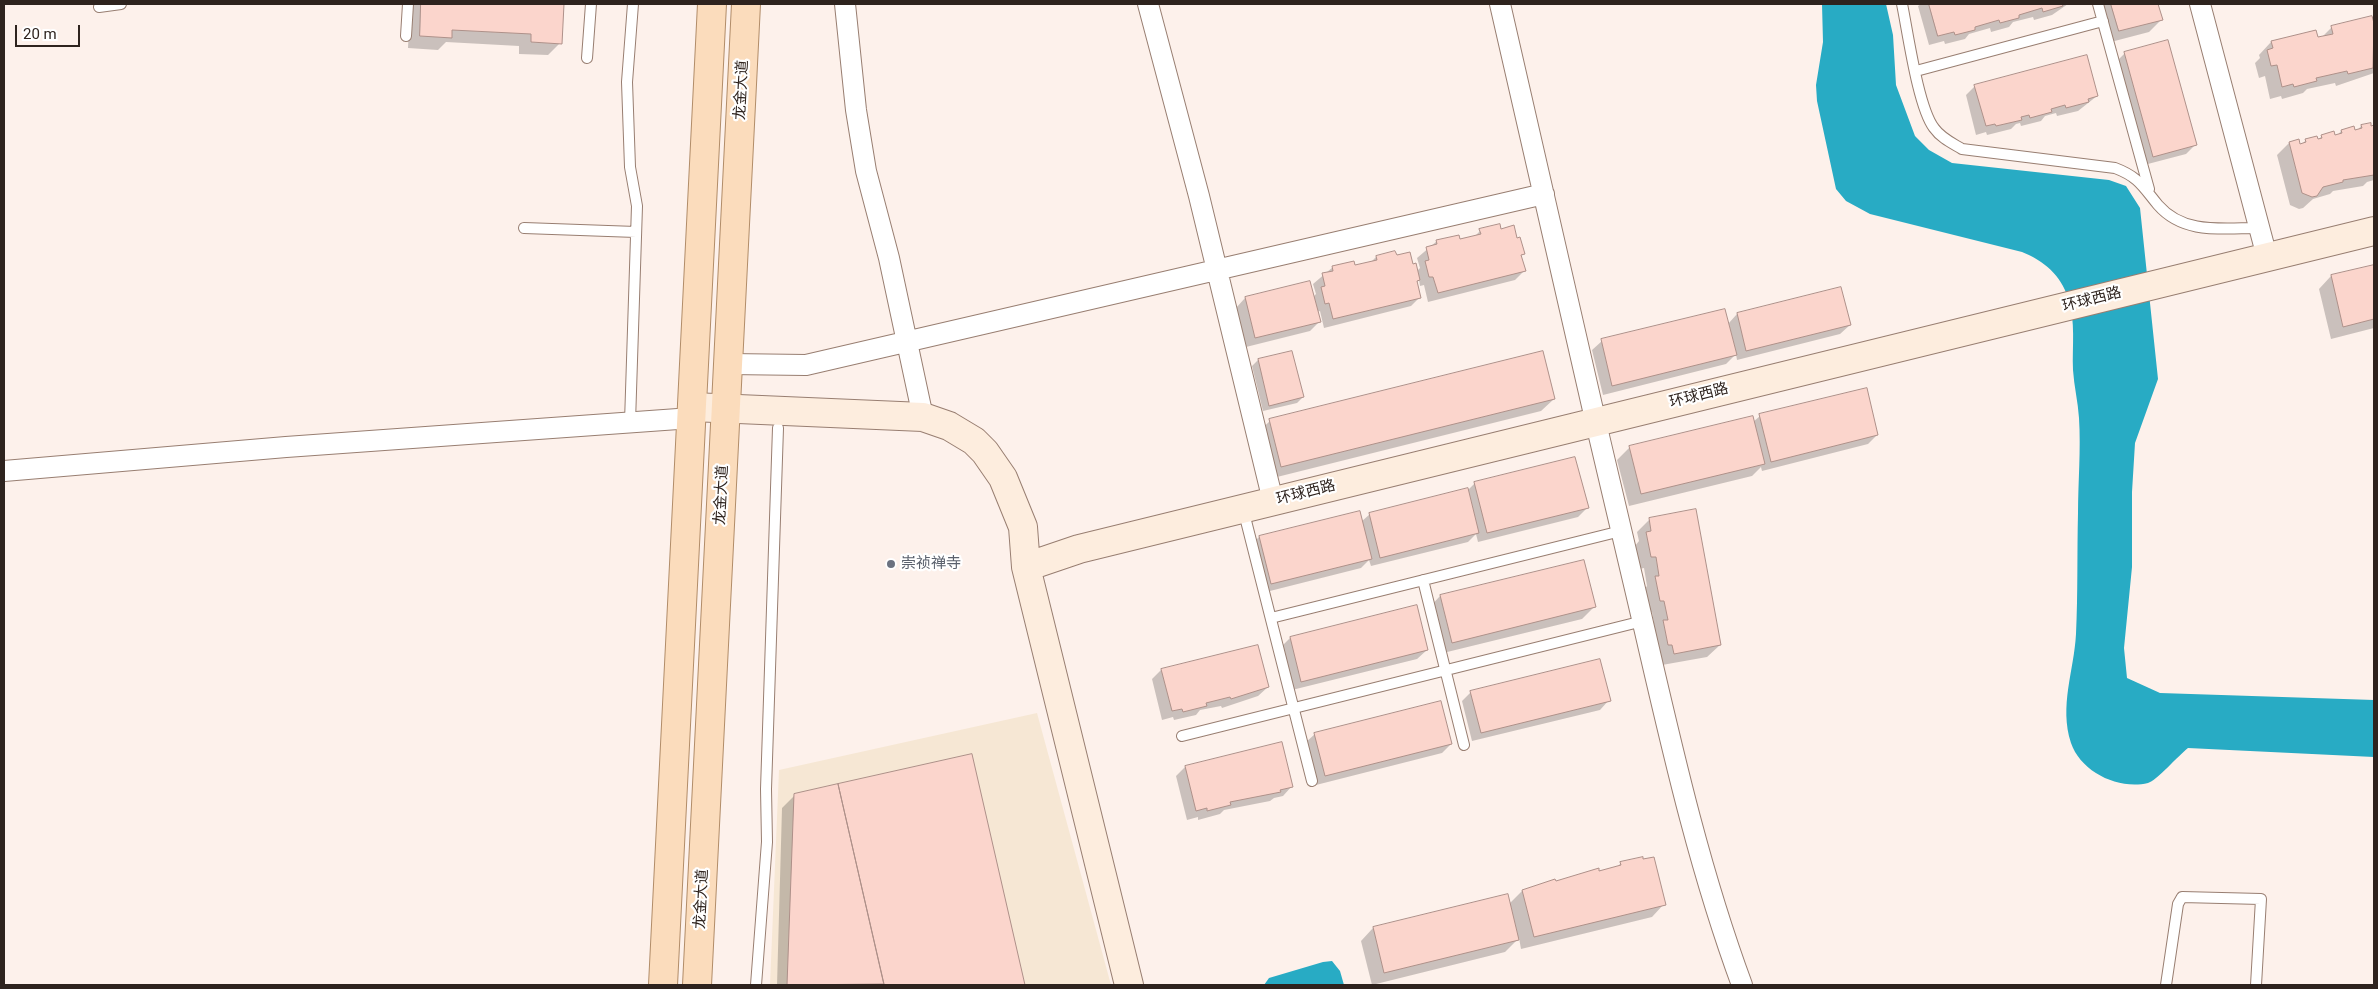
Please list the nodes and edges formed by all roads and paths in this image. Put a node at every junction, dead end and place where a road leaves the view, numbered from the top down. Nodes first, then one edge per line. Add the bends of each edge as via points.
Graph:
1 (121, 4) edge
2 (408, 4) edge
3 (590, 4) edge
4 (634, 4) edge
5 (712, 4) edge
6 (746, 4) edge
7 (845, 4) edge
8 (1148, 4) edge
9 (1500, 4) edge
10 (1902, 4) edge
11 (2098, 4) edge
12 (2200, 4) edge
13 (99, 7) dead end
14 (2103, 21) junction
15 (406, 36) dead end
16 (587, 58) dead end
17 (1916, 71) junction
18 (2150, 192) junction
19 (1544, 194) junction
20 (524, 228) dead end
21 (2259, 228) junction
22 (2374, 231) edge
23 (636, 232) junction
24 (2267, 257) junction
25 (1217, 270) junction
26 (907, 342) junction
27 (728, 364) junction
28 (692, 416) junction
29 (923, 416) junction
30 (726, 417) junction
31 (630, 422) junction
32 (1596, 422) junction
33 (778, 428) junction
34 (4, 471) edge
35 (1273, 501) junction
36 (1243, 508) junction
37 (1621, 531) junction
38 (1026, 567) junction
39 (1423, 580) junction
40 (1271, 618) junction
41 (1642, 621) junction
42 (1446, 670) junction
43 (1293, 708) junction
44 (1182, 736) dead end
45 (1464, 745) dead end
46 (1312, 780) dead end
47 (663, 985) edge
48 (697, 985) edge
49 (756, 985) edge
50 (1130, 985) edge
51 (1742, 985) edge
52 (2166, 985) edge
53 (2256, 985) edge

1 - 13 lane
2 - 15 lane
3 - 16 lane
4 - 23 lane via 627,82 630,167 637,206
5 - 28 main road
6 - 27 main road, 龙金大道
7 - 26 street via 860,140
8 - 25 street
9 - 19 street
10 - 17 lane
11 - 14 lane
12 - 21 street
14 - 17 lane
14 - 18 lane
17 - 18 lane via 1928,119 1938,132 1962,149 2115,168 2135,177
18 - 21 lane via 2166,212 2188,225 2202,229
19 - 25 street
19 - 32 street
20 - 23 lane
21 - 24 street
22 - 24 street, 环球西路
23 - 31 lane
24 - 32 street, 环球西路
25 - 26 street
25 - 35 street
26 - 27 street via 806,365
26 - 29 street
27 - 30 main road, 龙金大道
28 - 30 street
28 - 31 street
28 - 47 main road
29 - 30 street
29 - 38 street via 961,432 995,464 1023,527
30 - 33 street
30 - 48 main road, 龙金大道
31 - 34 street
32 - 35 street, 环球西路
32 - 37 street
33 - 38 street via 920,434 952,447 980,474 1006,533
33 - 49 lane via 767,842
35 - 36 street, 环球西路
36 - 38 street, 环球西路 via 1079,549
36 - 40 lane
37 - 39 lane
37 - 41 street
38 - 50 street
39 - 40 lane
39 - 42 lane
40 - 43 lane
41 - 42 lane
41 - 51 street via 1709,888
42 - 43 lane
42 - 45 lane
43 - 44 lane
43 - 46 lane
52 - 53 lane via 2178,904 2182,897 2261,899

